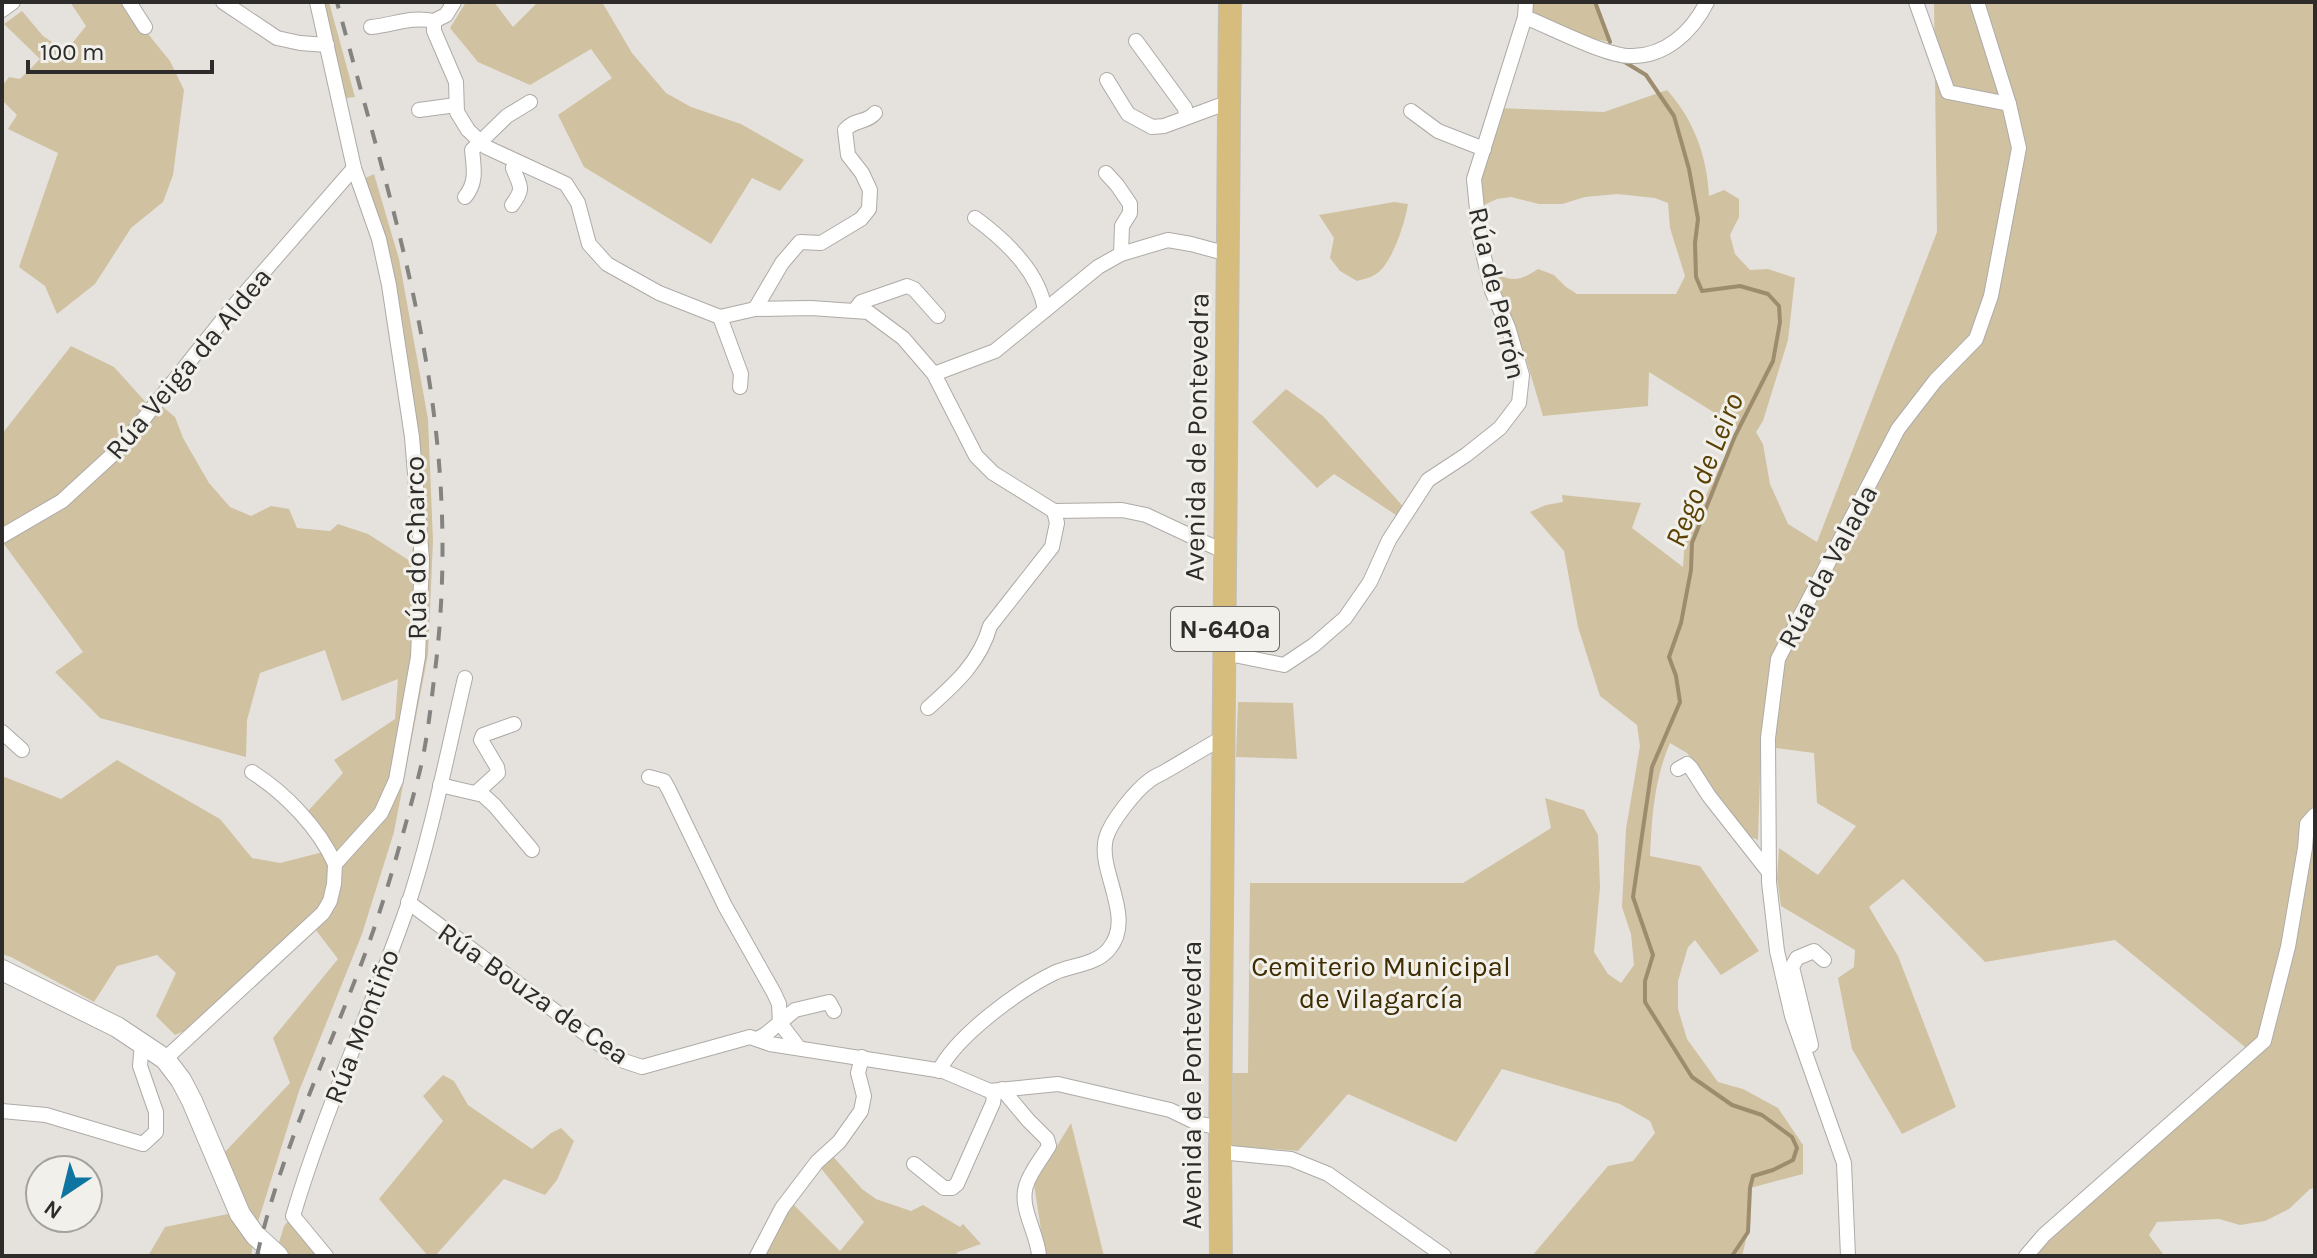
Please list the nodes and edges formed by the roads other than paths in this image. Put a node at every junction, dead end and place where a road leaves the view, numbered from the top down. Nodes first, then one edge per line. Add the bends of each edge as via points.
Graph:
1 (13, 2) edge
2 (129, 2) edge
3 (223, 2) edge
4 (317, 2) edge
5 (454, 2) edge
6 (1230, 2) edge
7 (1707, 2) edge
8 (1916, 2) edge
9 (1977, 2) edge
10 (2, 10) edge
11 (1526, 10) edge
12 (434, 21) junction
13 (145, 27) dead end
14 (371, 27) dead end
15 (1136, 41) dead end
16 (327, 45) junction
17 (1107, 80) dead end
18 (530, 102) dead end
19 (1229, 102) junction
20 (2009, 104) junction
21 (456, 105) junction
22 (419, 110) dead end
23 (1411, 111) dead end
24 (875, 113) dead end
25 (1186, 117) junction
26 (480, 142) junction
27 (1484, 149) junction
28 (517, 162) junction
29 (354, 168) junction
30 (1106, 173) dead end
31 (465, 197) dead end
32 (512, 205) dead end
33 (975, 218) dead end
34 (1121, 254) junction
35 (1228, 254) junction
36 (755, 309) junction
37 (1045, 310) junction
38 (854, 311) junction
39 (938, 316) dead end
40 (720, 317) junction
41 (934, 374) junction
42 (740, 387) dead end
43 (1054, 511) junction
44 (2, 536) edge
45 (1225, 552) junction
46 (1224, 653) junction
47 (465, 678) dead end
48 (928, 708) dead end
49 (514, 724) dead end
50 (2, 732) edge
51 (1224, 737) junction
52 (22, 750) dead end
53 (1678, 769) dead end
54 (252, 772) dead end
55 (649, 777) dead end
56 (440, 785) junction
57 (476, 793) junction
58 (2315, 815) edge
59 (532, 850) dead end
60 (335, 864) junction
61 (1768, 871) junction
62 (408, 902) junction
63 (1824, 960) dead end
64 (2, 970) edge
65 (834, 1011) dead end
66 (780, 1023) junction
67 (757, 1039) junction
68 (142, 1043) junction
69 (799, 1048) junction
70 (862, 1057) junction
71 (165, 1059) junction
72 (939, 1071) junction
73 (1815, 1081) junction
74 (996, 1090) junction
75 (2, 1111) edge
76 (1220, 1128) junction
77 (1220, 1152) junction
78 (914, 1164) dead end
79 (278, 1256) edge
80 (326, 1256) edge
81 (757, 1256) edge
82 (1039, 1256) edge
83 (1221, 1256) edge
84 (1444, 1256) edge
85 (1848, 1256) edge
86 (2026, 1256) edge

1 - 10 street
2 - 13 street
3 - 16 street via 277,38
4 - 16 street, Rúa do Charco
5 - 12 street
6 - 19 main road, Avenida de Pontevedra / N-640a
7 - 11 street, Rúa de Perrón via 1694,25 1664,50 1630,56 1611,52
8 - 20 street via 1948,92
9 - 20 street, Rúa da Valada
11 - 27 street, Rúa de Perrón
12 - 14 street via 406,19
12 - 21 street via 456,82
15 - 25 street via 1185,108
16 - 29 street, Rúa do Charco
17 - 25 street via 1128,114 1152,127
18 - 26 street
19 - 25 street
19 - 35 main road, Avenida de Pontevedra / N-640a
20 - 61 street, Rúa da Valada via 2019,148 1991,296 1976,339 1898,429 1778,659 1768,738
21 - 22 street
21 - 26 street
23 - 27 street via 1438,131
24 - 36 street via 845,130 848,155 870,190 869,209 821,243 800,242
26 - 28 street
26 - 31 street via 472,150 475,176
27 - 46 street, Rúa de Perrón via 1474,179 1480,240 1522,375 1519,403 1500,428 1428,480 1389,540 1370,582 1345,618 1314,645 1284,665
28 - 32 street via 513,168 522,187
28 - 40 street via 566,184 578,203 589,244 607,264 659,293
29 - 44 street, Rúa Veiga da Aldea via 122,446 62,501
29 - 60 street, Rúa do Charco via 389,285 412,437 422,560 418,657 396,780 381,813
30 - 34 street via 1130,204
33 - 37 street via 1016,255 1033,278
34 - 35 street via 1168,240
34 - 37 street
35 - 45 main road, Avenida de Pontevedra / N-640a
36 - 38 street
36 - 40 street
37 - 41 street via 995,351
38 - 39 street via 861,302 907,286
38 - 41 street via 868,312 903,338
40 - 42 street via 741,374
41 - 43 street via 976,456 993,473
43 - 45 street via 1146,515
43 - 48 street via 1052,547 990,626 968,669
45 - 46 main road, Avenida de Pontevedra / N-640a
46 - 51 main road, Avenida de Pontevedra / N-640a
47 - 56 street, Rúa Montiño
49 - 57 street via 483,735 498,773
50 - 52 street
51 - 72 street via 1149,780 1114,823 1106,855 1119,928 1104,955 1034,983 966,1037
51 - 76 main road, Avenida de Pontevedra / N-640a
53 - 61 street via 1687,764 1691,768
54 - 60 street via 310,824
55 - 66 street via 664,781 669,790 774,993
56 - 57 street
56 - 62 street, Rúa Montiño
57 - 59 street via 495,806
58 - 86 street via 2307,824 2288,947 2264,1041
60 - 71 street via 323,913
61 - 73 street, Rúa da Valada via 1777,951
62 - 67 street, Rúa Bouza de Cea via 621,1060 642,1067
62 - 80 street, Rúa Montiño via 293,1216
63 - 73 street, Rúa da Valada via 1814,951 1797,958 1792,967
64 - 68 main road
65 - 66 street, Rúa Bouza de Cea via 829,1002 795,1010
66 - 67 street, Rúa Bouza de Cea
66 - 69 street
67 - 69 street, Rúa Bouza de Cea
68 - 71 main road
68 - 75 street via 140,1066 156,1112 156,1132 143,1144 46,1115
69 - 70 street, Rúa Bouza de Cea
70 - 72 street, Rúa Bouza de Cea
70 - 81 street via 861,1111 782,1208
71 - 79 main road via 192,1101 240,1214
72 - 74 street, Rúa Bouza de Cea
73 - 85 street, Rúa da Valada via 1844,1163
74 - 76 street, Rúa Bouza de Cea via 1058,1084 1170,1110
74 - 78 street via 957,1184 944,1188
74 - 82 street via 1049,1146 1026,1186
76 - 77 main road, Avenida de Pontevedra / N-640a
77 - 83 main road, Avenida de Pontevedra / N-640a
77 - 84 street via 1291,1159 1328,1174

